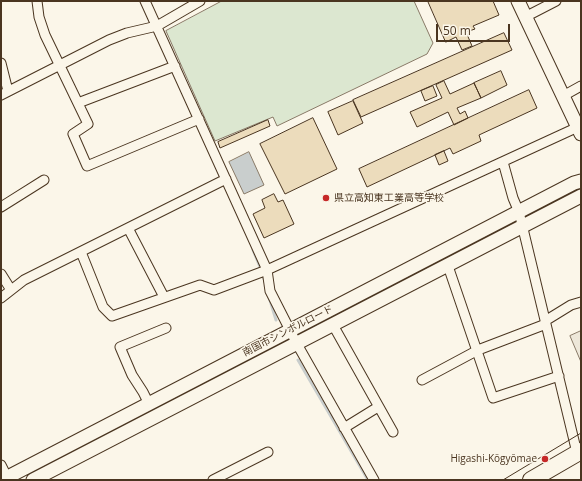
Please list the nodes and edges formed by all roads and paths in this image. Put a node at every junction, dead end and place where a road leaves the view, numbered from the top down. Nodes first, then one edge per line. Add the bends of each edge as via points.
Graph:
1 (37, 1) edge
2 (146, 1) edge
3 (200, 1) edge
4 (518, 1) edge
5 (556, 1) edge
6 (525, 17) junction
7 (157, 26) junction
8 (1, 63) edge
9 (59, 65) junction
10 (175, 66) junction
11 (581, 86) edge
12 (5, 93) edge
13 (563, 96) junction
14 (78, 103) junction
15 (199, 119) junction
16 (579, 131) edge
17 (503, 162) junction
18 (226, 179) junction
19 (44, 180) dead end
20 (578, 182) edge
21 (581, 196) edge
22 (1, 207) edge
23 (519, 212) junction
24 (522, 227) junction
25 (128, 228) junction
26 (81, 252) junction
27 (448, 266) junction
28 (267, 270) junction
29 (1, 274) edge
30 (10, 290) junction
31 (1, 298) edge
32 (164, 298) junction
33 (581, 302) edge
34 (546, 322) junction
35 (333, 325) junction
36 (166, 328) dead end
37 (290, 330) junction
38 (297, 344) junction
39 (478, 350) junction
40 (559, 376) junction
41 (422, 380) dead end
42 (149, 404) junction
43 (378, 407) junction
44 (344, 428) junction
45 (393, 432) dead end
46 (268, 452) dead end
47 (579, 452) edge
48 (35, 463) junction
49 (1, 465) edge
50 (5, 479) edge
51 (39, 479) edge
52 (213, 480) edge
53 (374, 480) edge
54 (531, 480) edge

1 - 9 street via 39,17
2 - 7 street
3 - 7 street
4 - 6 street
5 - 6 street
6 - 13 street
7 - 9 street via 109,40
7 - 10 street
8 - 12 street
9 - 12 street
9 - 14 street
10 - 14 street
10 - 15 street
11 - 13 street
13 - 16 street
14 - 15 street via 88,124 73,134 87,166
15 - 18 street
16 - 17 street
17 - 23 street
17 - 28 street
18 - 25 street
18 - 28 street
19 - 22 street
20 - 23 street, 南国市シンボルロード
21 - 24 street, 南国市シンボルロード
23 - 24 street
23 - 37 street, 南国市シンボルロード
24 - 27 street, 南国市シンボルロード
24 - 34 street
25 - 26 street
25 - 32 street
26 - 30 street via 24,280
26 - 32 street via 102,307 112,316
27 - 35 street, 南国市シンボルロード
27 - 39 street
28 - 32 street via 214,290 200,285
28 - 37 street via 270,291
29 - 30 street
30 - 31 street
33 - 34 street via 571,305
34 - 39 street
34 - 40 street
35 - 38 street, 南国市シンボルロード
35 - 43 street
36 - 42 street via 120,347
37 - 38 street
37 - 42 street, 南国市シンボルロード
38 - 44 street
38 - 51 street, 南国市シンボルロード
39 - 40 street via 493,398
39 - 41 street
40 - 47 street
42 - 48 street, 南国市シンボルロード
43 - 44 street
43 - 45 street
44 - 53 street
46 - 52 street
47 - 54 highway
48 - 50 street, 南国市シンボルロード
48 - 51 street
49 - 50 street

